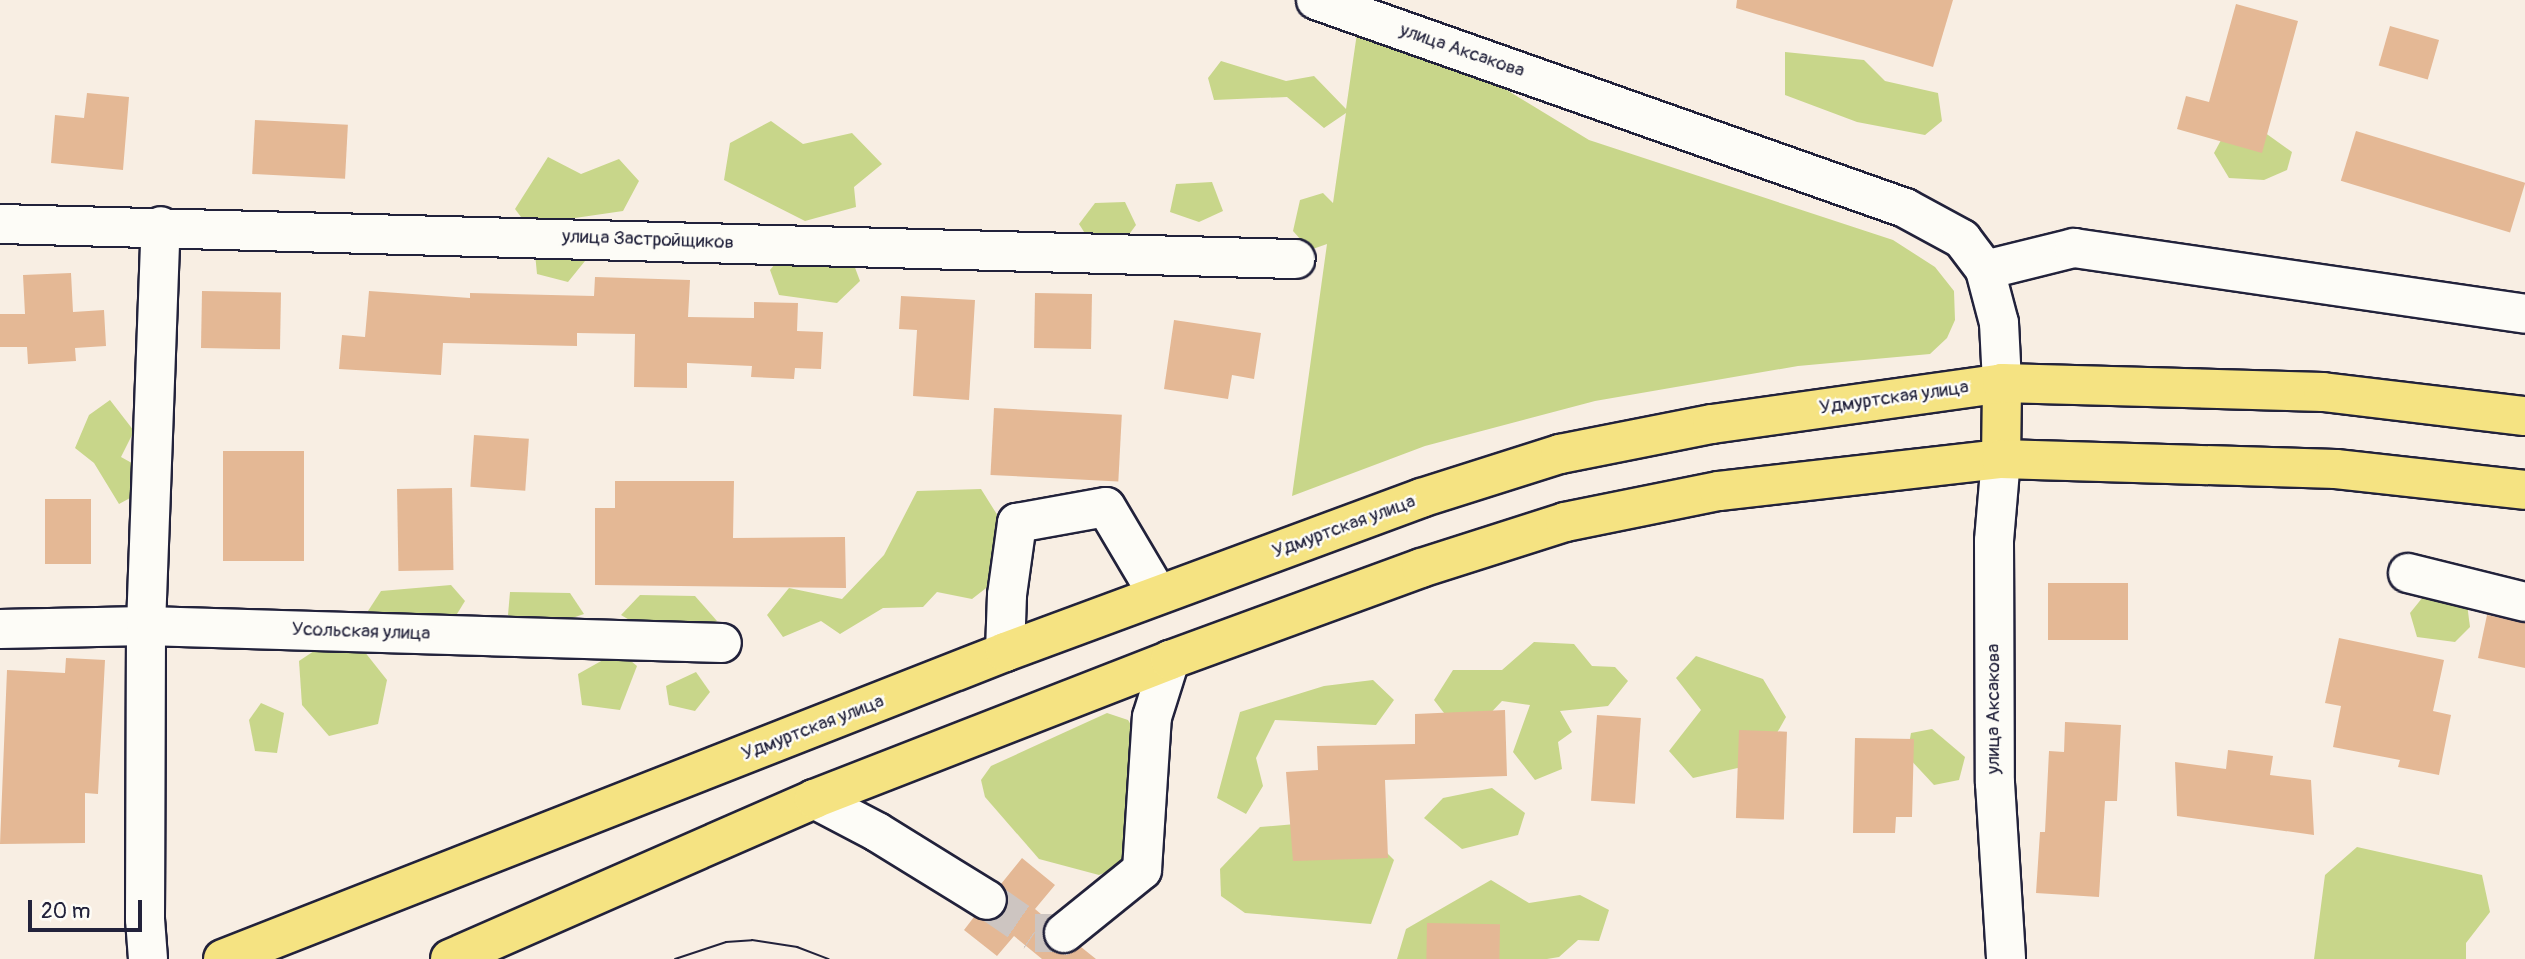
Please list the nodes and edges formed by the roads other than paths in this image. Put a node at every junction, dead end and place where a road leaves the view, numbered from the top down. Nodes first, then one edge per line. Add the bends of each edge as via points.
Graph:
1 (1316, 0) edge
2 (0, 224) edge
3 (161, 226) junction
4 (1296, 259) dead end
5 (1985, 270) junction
6 (2525, 314) edge
7 (2002, 383) junction
8 (2525, 416) edge
9 (2001, 459) junction
10 (2525, 490) edge
11 (2408, 573) dead end
12 (1158, 595) junction
13 (2525, 602) edge
14 (146, 626) junction
15 (0, 629) edge
16 (722, 643) dead end
17 (1005, 652) junction
18 (1170, 660) junction
19 (814, 799) junction
20 (987, 900) tunnel mouth
21 (1064, 933) tunnel mouth
22 (148, 959) edge
23 (223, 959) edge
24 (450, 959) edge
25 (2006, 959) edge

1 - 5 street, улица Аксакова via 1905,208 1962,239
2 - 3 street, улица Застройщиков
3 - 4 street, улица Застройщиков
3 - 14 street
5 - 6 street via 2074,248
5 - 7 street via 1999,323
7 - 8 main road, Удмуртская улица via 2323,392
7 - 9 main road
7 - 12 main road, Удмуртская улица via 1712,424 1560,454 1421,498
9 - 10 main road via 2336,469
9 - 18 main road via 1719,491 1565,522 1421,568
9 - 25 street, улица Аксакова via 1994,541 1995,783
11 - 13 street
12 - 17 main road, Удмуртская улица
12 - 17 street via 1106,507 1017,523
14 - 15 street, Усольская улица
14 - 16 street, Усольская улица
14 - 22 street
17 - 23 main road, Удмуртская улица
18 - 19 main road
18 - 21 street via 1152,717 1142,870
19 - 20 street
19 - 24 main road

